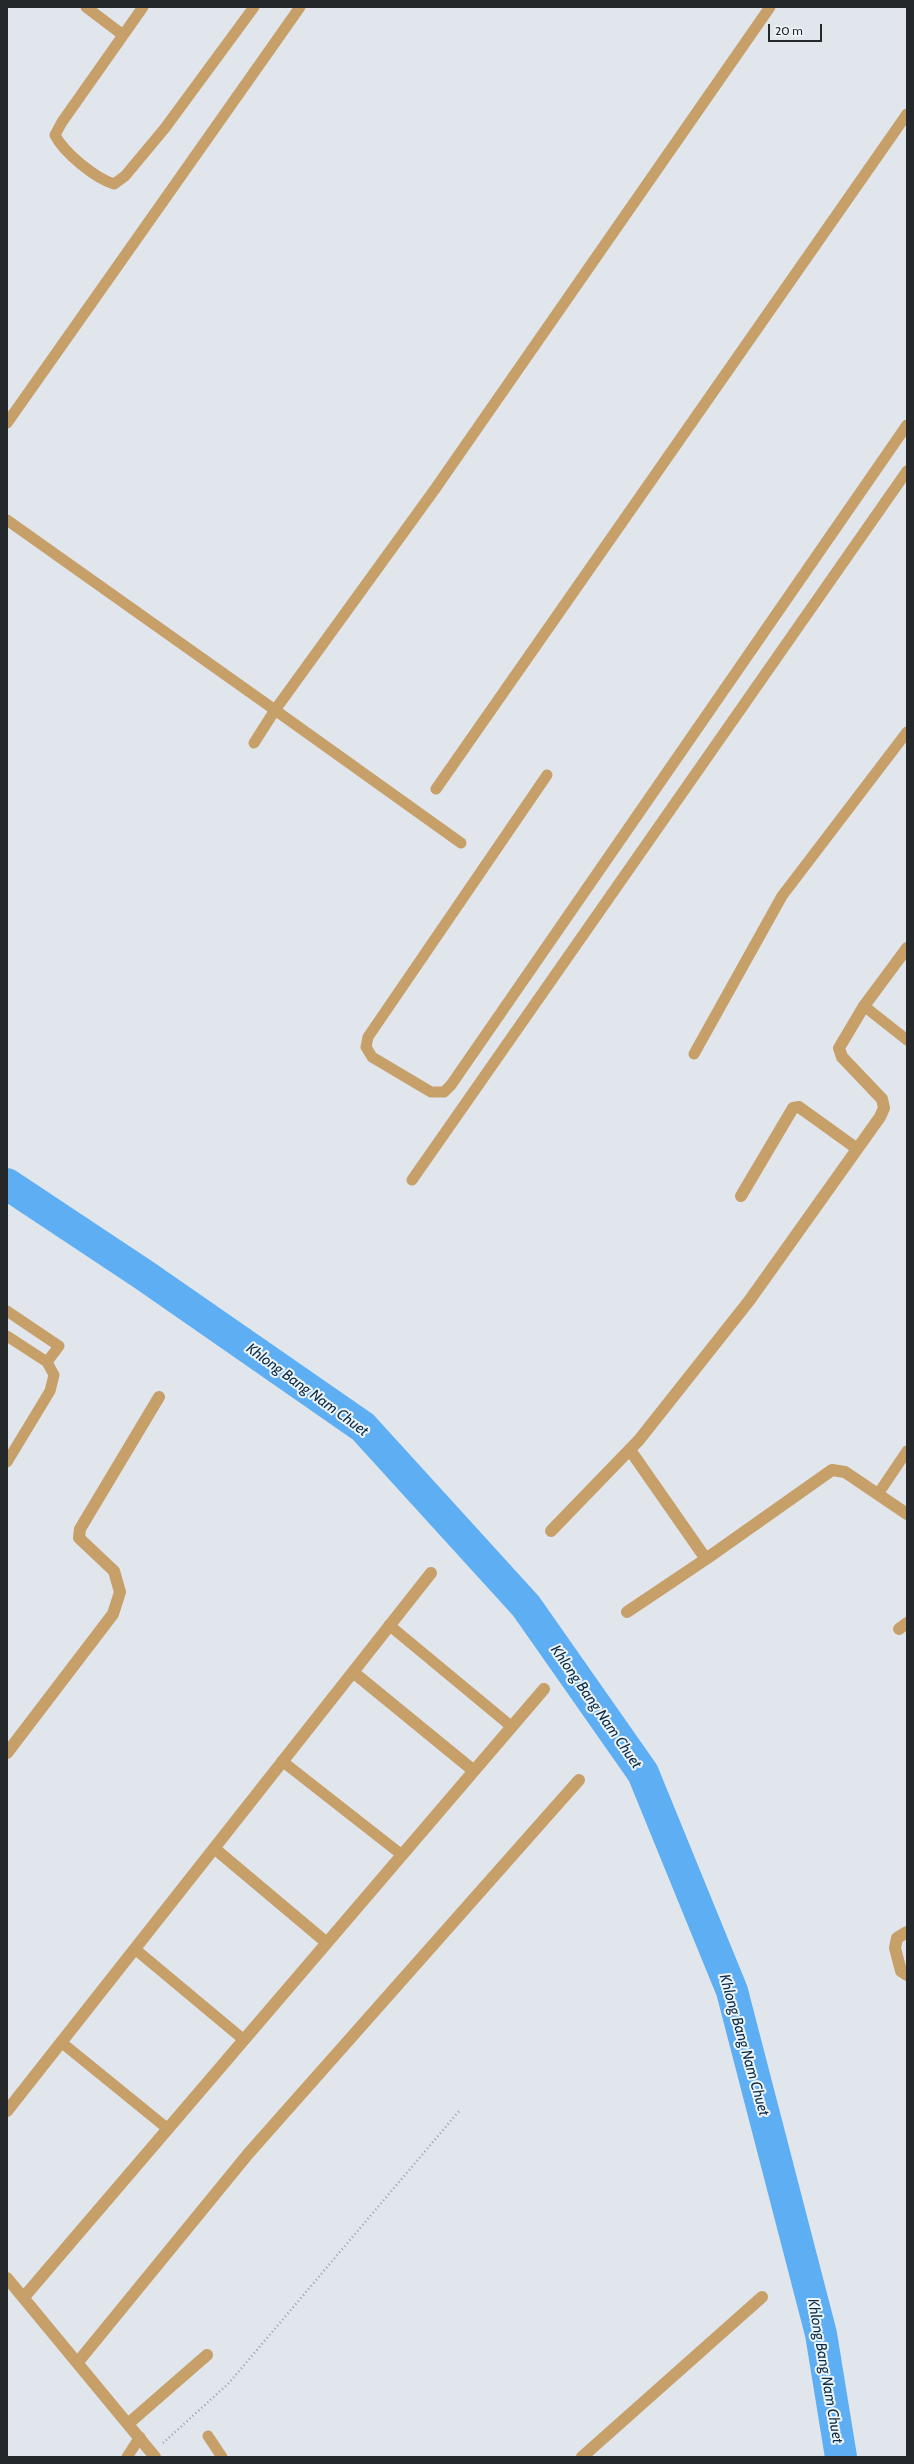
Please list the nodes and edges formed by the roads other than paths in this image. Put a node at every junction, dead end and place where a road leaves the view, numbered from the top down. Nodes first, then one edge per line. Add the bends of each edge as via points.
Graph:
1 (86, 7) edge
2 (143, 7) edge
3 (254, 7) edge
4 (300, 7) edge
5 (770, 7) edge
6 (123, 35) junction
7 (907, 114) edge
8 (7, 423) edge
9 (907, 425) edge
10 (907, 471) edge
11 (7, 520) edge
12 (275, 710) junction
13 (907, 732) edge
14 (254, 744) dead end
15 (547, 775) dead end
16 (436, 789) dead end
17 (461, 843) dead end
18 (907, 948) edge
19 (864, 1006) junction
20 (907, 1040) edge
21 (694, 1054) dead end
22 (856, 1148) junction
23 (412, 1180) dead end
24 (741, 1196) dead end
25 (7, 1311) edge
26 (7, 1336) edge
27 (47, 1362) junction
28 (159, 1397) dead end
29 (630, 1450) junction
30 (907, 1451) edge
31 (7, 1462) edge
32 (878, 1494) junction
33 (907, 1514) edge
34 (551, 1531) dead end
35 (706, 1559) junction
36 (430, 1573) dead end
37 (627, 1612) dead end
38 (389, 1625) junction
39 (353, 1672) junction
40 (544, 1690) dead end
41 (512, 1727) junction
42 (7, 1753) edge
43 (282, 1761) junction
44 (474, 1771) junction
45 (579, 1780) dead end
46 (214, 1848) junction
47 (402, 1854) junction
48 (907, 1932) edge
49 (327, 1943) junction
50 (135, 1949) junction
51 (907, 1975) edge
52 (244, 2040) junction
53 (62, 2042) junction
54 (7, 2111) edge
55 (168, 2129) junction
56 (7, 2278) edge
57 (24, 2296) junction
58 (762, 2297) dead end
59 (207, 2355) dead end
60 (78, 2362) junction
61 (129, 2423) junction
62 (208, 2436) dead end
63 (140, 2437) junction
64 (153, 2455) edge
65 (127, 2457) edge
66 (222, 2457) edge
67 (582, 2457) edge

1 - 6 lane
2 - 6 lane
3 - 6 lane via 165,128 125,176 114,184 103,180 60,147 55,135
4 - 8 lane
5 - 12 lane via 435,489
7 - 16 lane
9 - 15 lane via 450,1085 444,1092 431,1092 372,1057 366,1047 368,1037
10 - 23 lane
11 - 12 lane
12 - 14 lane
12 - 17 lane
13 - 21 lane via 782,896
18 - 19 street
19 - 20 lane
19 - 22 street via 839,1048 842,1057 882,1100 884,1108
22 - 24 street via 799,1107 793,1108
22 - 29 street via 749,1301
25 - 27 lane via 59,1346
26 - 27 lane
27 - 31 lane via 54,1375 50,1391
28 - 42 street via 80,1529 79,1538 114,1571 120,1592 113,1614
29 - 34 street
29 - 35 street
30 - 32 lane
32 - 33 street
32 - 35 street via 845,1472 832,1470
35 - 37 street
36 - 38 street
38 - 39 street
38 - 41 lane
39 - 43 street
39 - 44 street
40 - 41 street
41 - 44 street
43 - 46 street
43 - 47 lane
44 - 47 street
45 - 60 street via 248,2154
46 - 49 street
46 - 50 street
47 - 49 street
48 - 51 street via 897,1938 895,1948 901,1971
49 - 52 street
50 - 52 lane
50 - 53 street
52 - 55 street
53 - 54 street
53 - 55 lane
55 - 57 street
56 - 57 street
57 - 60 street
58 - 67 street
59 - 61 street
60 - 61 street
61 - 63 street
62 - 66 lane
63 - 64 street
63 - 65 lane

